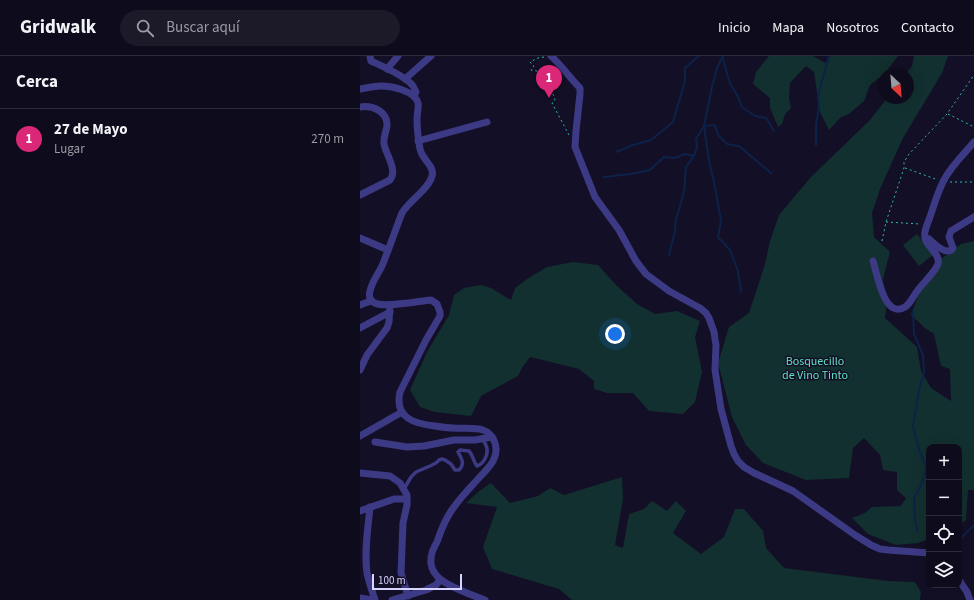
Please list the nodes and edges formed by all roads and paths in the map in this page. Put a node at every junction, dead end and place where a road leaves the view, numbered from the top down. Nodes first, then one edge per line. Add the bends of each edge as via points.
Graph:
1 (364, 56) edge
2 (398, 56) edge
3 (431, 56) edge
4 (548, 56) edge
5 (371, 59) edge
6 (387, 69) junction
7 (974, 75) edge
8 (404, 79) junction
9 (360, 89) edge
10 (414, 96) junction
11 (360, 107) edge
12 (947, 114) junction
13 (487, 122) dead end
14 (974, 127) edge
15 (418, 141) junction
16 (974, 142) edge
17 (575, 147) junction
18 (360, 195) edge
19 (974, 217) edge
20 (886, 222) junction
21 (927, 224) junction
22 (925, 232) junction
23 (360, 238) edge
24 (882, 241) dead end
25 (388, 250) junction
26 (873, 261) dead end
27 (371, 301) junction
28 (360, 305) edge
29 (390, 309) junction
30 (360, 328) edge
31 (360, 370) edge
32 (402, 412) junction
33 (360, 436) edge
34 (492, 437) junction
35 (482, 438) junction
36 (375, 442) dead end
37 (360, 473) edge
38 (404, 488) junction
39 (408, 499) junction
40 (370, 507) junction
41 (360, 511) edge
42 (926, 553) edge
43 (440, 580) junction
44 (962, 584) edge
45 (408, 596) junction
46 (468, 597) edge
47 (360, 598) edge
48 (374, 600) edge
49 (392, 600) edge
50 (485, 600) edge
51 (970, 600) edge

1 - 5 street
2 - 6 street
3 - 8 street
4 - 17 street via 563,67 580,88
4 - 17 path via 530,62 534,66 531,70 537,72 555,96 552,103 568,134 571,146
5 - 6 street
6 - 8 street
7 - 12 path
8 - 10 street via 414,87
9 - 10 street via 389,86
10 - 15 street via 418,106
11 - 18 street via 374,107 384,115 387,122 384,145 393,173 390,180
12 - 14 path
12 - 20 path via 904,162
13 - 15 street
15 - 25 street via 422,155 433,172 432,176 402,213
16 - 21 street via 943,182
17 - 42 street via 595,197 619,230 640,268 655,281 700,308 709,318 715,339 715,370 721,409 738,461 754,473 793,491 871,545 880,549
19 - 22 street via 951,231 949,237 953,250 949,252 933,243
20 - 21 path
20 - 24 path
21 - 22 street
22 - 26 street via 927,243 939,259 938,264 905,307 894,308 889,304 878,281
23 - 25 street
25 - 27 street via 369,292
27 - 28 street
27 - 29 street
29 - 30 street
29 - 31 street via 390,322 367,355
29 - 32 street via 431,300 437,304 440,312 400,392
32 - 33 street
32 - 34 street via 414,422 482,429
34 - 35 street
34 - 43 street via 496,450 491,465 453,508 433,550 432,568
35 - 36 street via 407,448
35 - 38 lane via 487,453 479,466 475,464 470,451 460,450 458,452 462,468 455,470 445,460 439,460 416,472
37 - 38 street via 390,476
38 - 39 street
39 - 40 street via 394,499
39 - 45 street via 403,523 401,573
40 - 41 street
40 - 48 street via 367,572
43 - 45 street via 432,588
43 - 46 street
44 - 51 street
45 - 49 street
46 - 50 street
47 - 48 street

